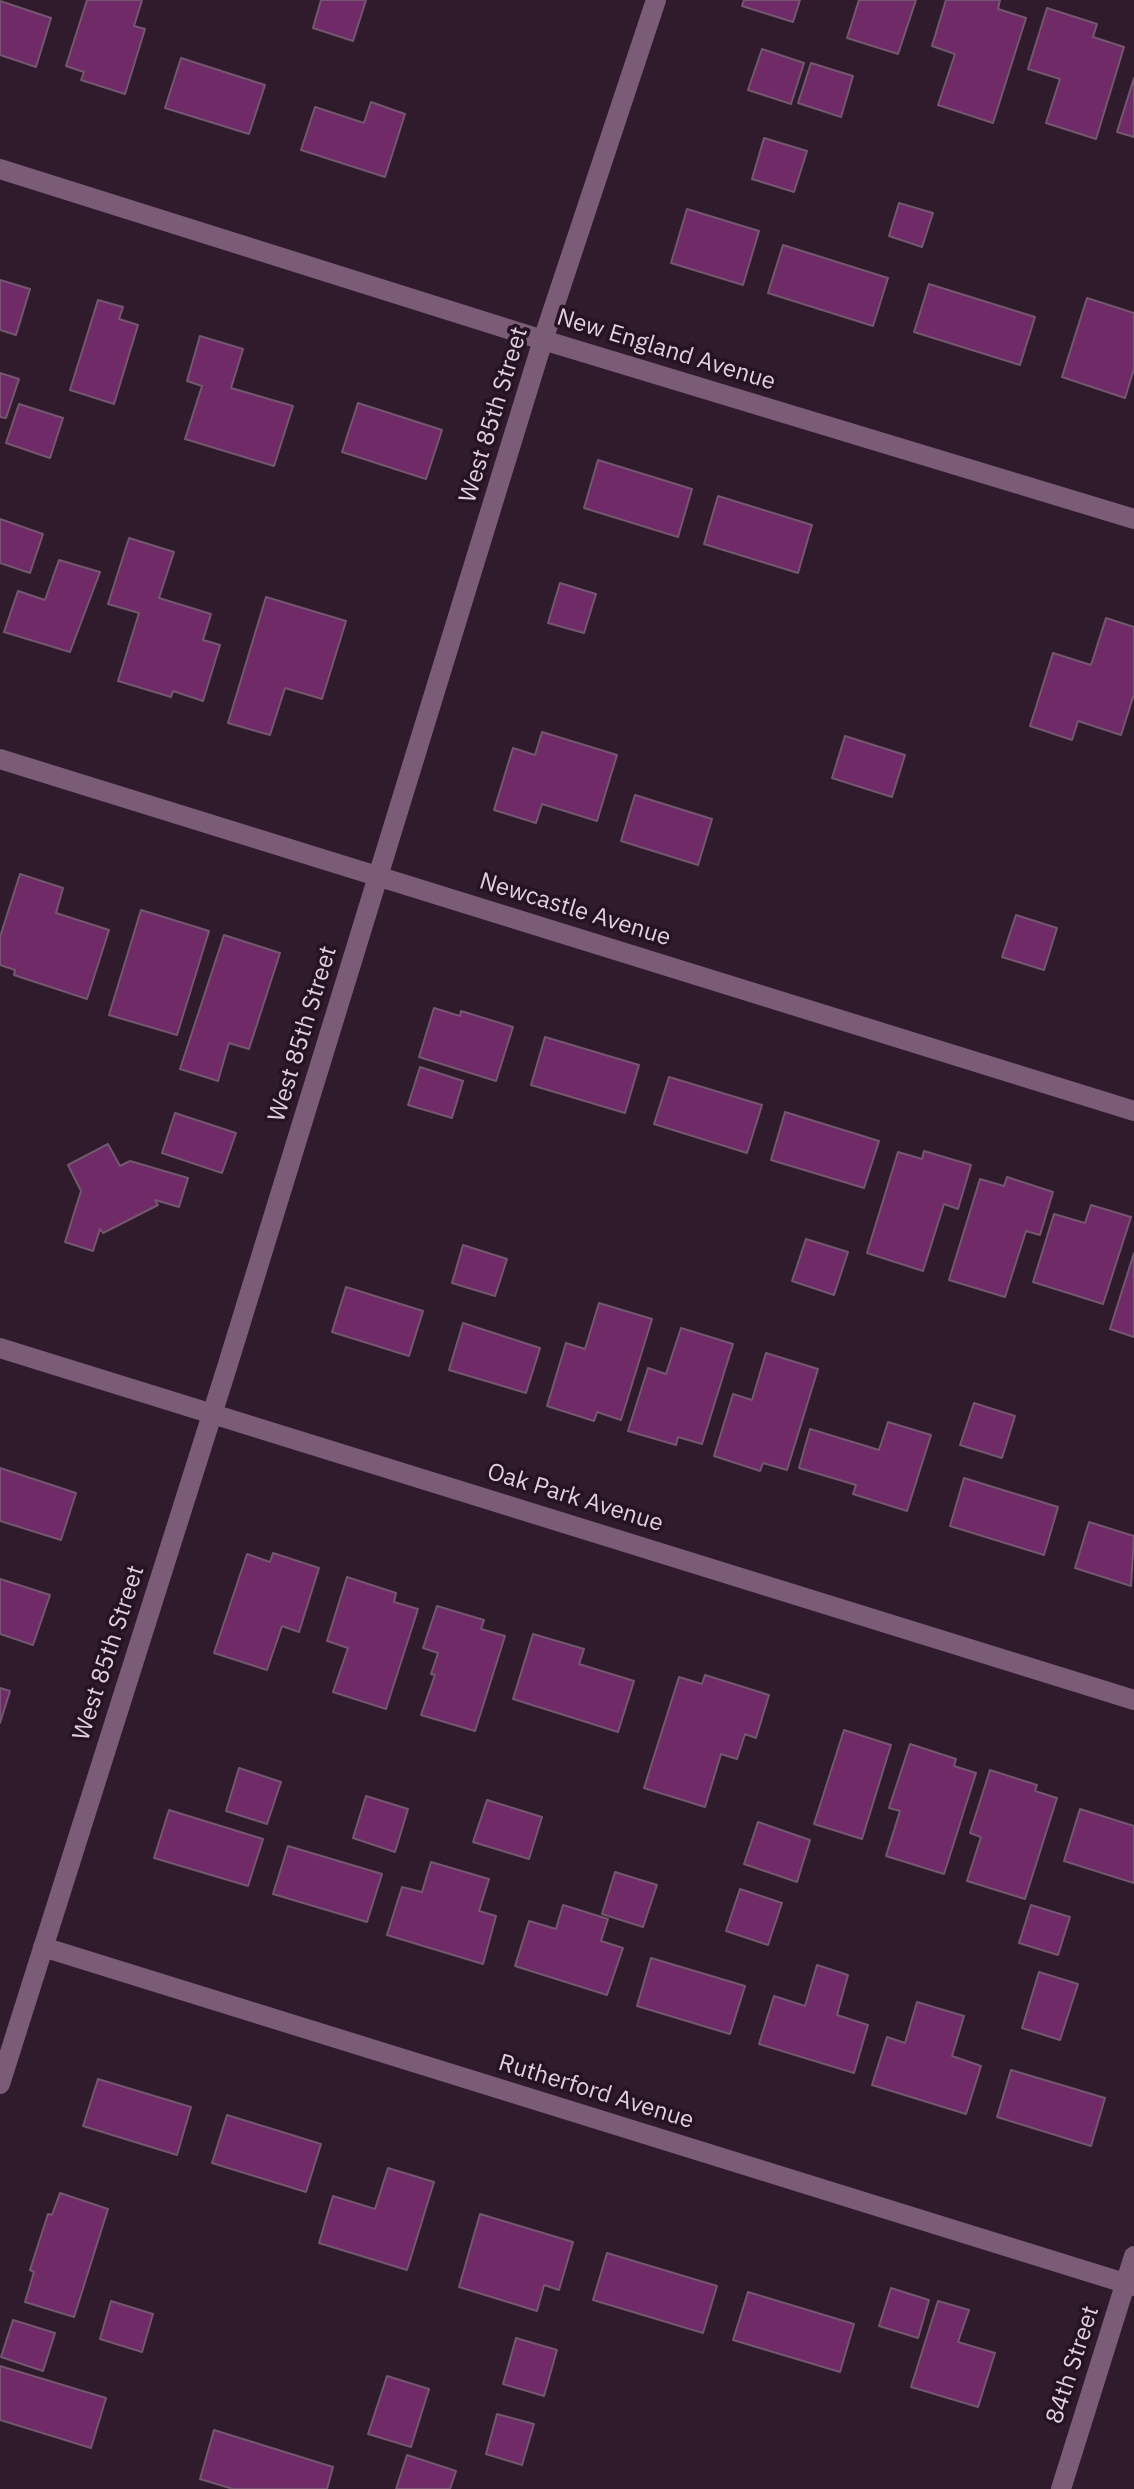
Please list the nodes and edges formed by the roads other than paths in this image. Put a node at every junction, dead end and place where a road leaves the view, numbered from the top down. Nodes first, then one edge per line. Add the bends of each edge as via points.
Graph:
1 (656, 0) edge
2 (0, 169) edge
3 (543, 340) junction
4 (1134, 519) edge
5 (0, 759) edge
6 (380, 876) junction
7 (1134, 1111) edge
8 (0, 1348) edge
9 (212, 1412) junction
10 (1134, 1700) edge
11 (43, 1947) junction
12 (0, 2084) edge
13 (1134, 2256) edge
14 (1130, 2285) edge
15 (1061, 2489) edge

1 - 3 street, West 85th Street
2 - 3 street, New England Avenue
3 - 4 street, New England Avenue
3 - 6 street, West 85th Street
5 - 6 street, Newcastle Avenue
6 - 7 street, Newcastle Avenue
6 - 9 street, West 85th Street
8 - 9 street, Oak Park Avenue
9 - 10 street, Oak Park Avenue
9 - 11 street, West 85th Street
11 - 12 street, West 85th Street
11 - 14 street, Rutherford Avenue
13 - 14 street, 84th Street
14 - 15 street, 84th Street

